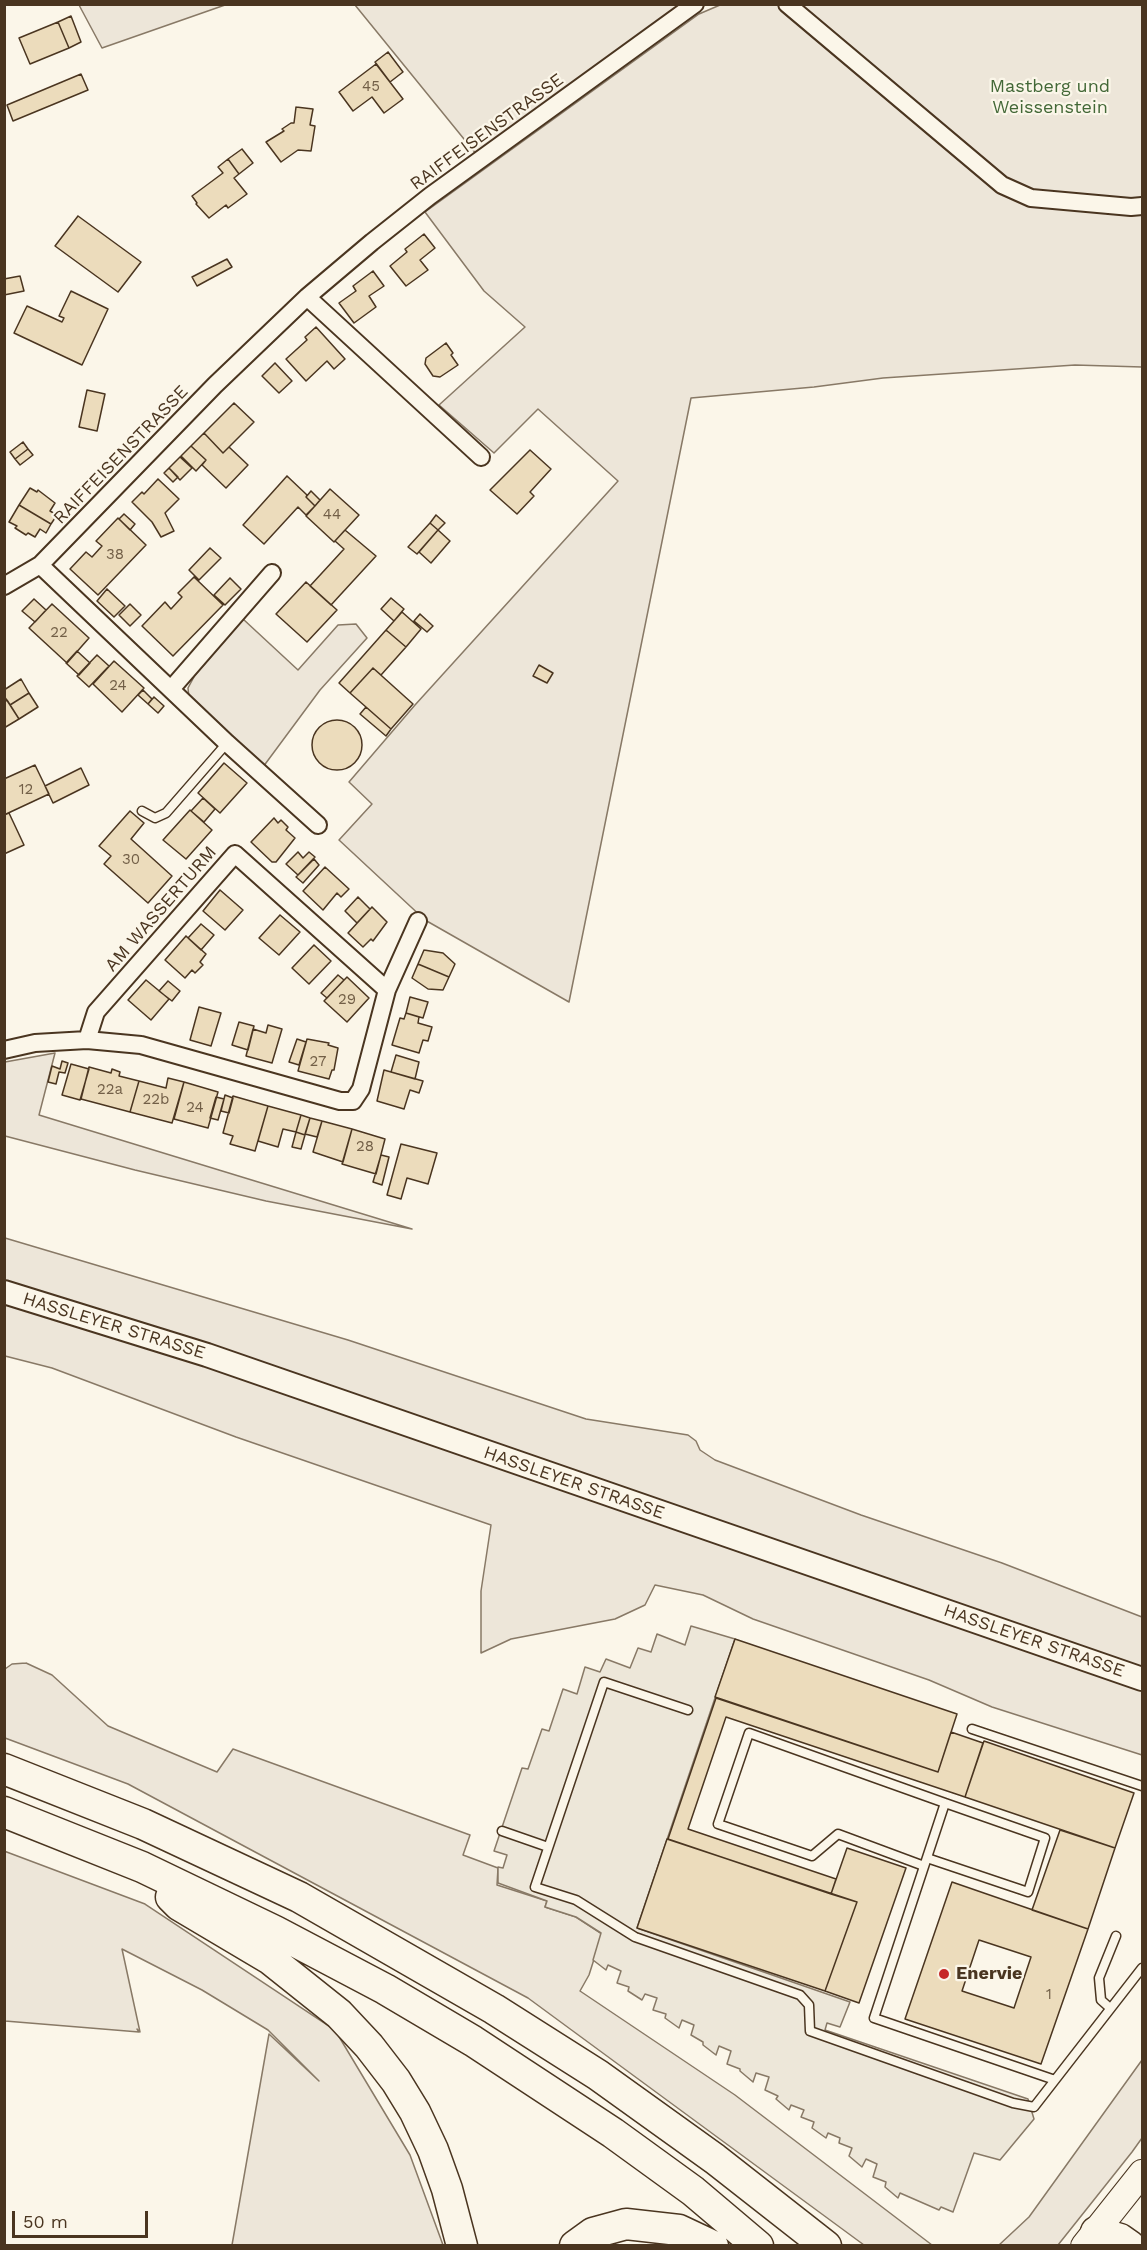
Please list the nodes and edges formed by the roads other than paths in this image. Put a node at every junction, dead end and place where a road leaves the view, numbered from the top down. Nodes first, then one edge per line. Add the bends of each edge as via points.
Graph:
1 (696, 4) edge
2 (787, 4) edge
3 (1143, 206) edge
4 (307, 297) junction
5 (481, 457) dead end
6 (40, 565) junction
7 (272, 573) dead end
8 (4, 586) edge
9 (172, 688) junction
10 (227, 743) junction
11 (142, 811) dead end
12 (318, 825) dead end
13 (418, 921) dead end
14 (387, 990) junction
15 (87, 1040) junction
16 (4, 1050) edge
17 (4, 1292) edge
18 (1143, 1679) edge
19 (688, 1710) dead end
20 (972, 1729) dead end
21 (4, 1769) edge
22 (1143, 1786) edge
23 (945, 1803) junction
24 (4, 1812) edge
25 (502, 1831) dead end
26 (548, 1847) junction
27 (925, 1862) junction
28 (142, 1866) junction
29 (1116, 1936) dead end
30 (1143, 1968) edge
31 (1110, 2008) junction
32 (1055, 2080) junction
33 (1143, 2173) edge
34 (1094, 2241) edge
35 (462, 2246) edge
36 (575, 2246) edge
37 (713, 2246) edge
38 (758, 2246) edge
39 (826, 2246) edge
40 (1131, 2246) edge

1 - 4 street, RAIFFEISENSTRASSE via 430,196
2 - 3 street via 1002,185 1031,198
4 - 5 street
4 - 6 street, RAIFFEISENSTRASSE via 215,385
6 - 8 street, RAIFFEISENSTRASSE
6 - 9 street
7 - 9 street
9 - 10 street
10 - 11 lane via 166,813 155,818
10 - 12 street
13 - 14 street
14 - 15 street via 361,1089 353,1101 340,1101 141,1045
14 - 15 street, AM WASSERTURM via 235,854 96,1012
15 - 16 street via 35,1043
17 - 18 main road, HASSLEYER STRASSE via 207,1355
19 - 26 lane via 604,1682
20 - 22 lane
21 - 39 highway via 143,1824 299,1897 494,2009 598,2075
23 - 27 lane
23 - 27 lane via 1045,1838 1028,1892
23 - 27 lane via 749,1733 718,1824 812,1856 838,1834
24 - 28 highway
25 - 26 lane
26 - 32 lane via 535,1887 576,1900 635,1937 800,1995 809,2006 810,2031 1013,2103 1034,2107
27 - 32 lane via 874,2018
28 - 35 highway via 179,1905 270,1959 307,1987 369,2046 396,2081 433,2150
28 - 38 highway via 276,1931 473,2041 622,2139 693,2191
29 - 31 lane via 1099,1978 1101,2000
30 - 31 lane
31 - 32 lane
33 - 34 main road
34 - 40 highway via 1120,2239
36 - 37 highway via 592,2233 626,2224 679,2230

